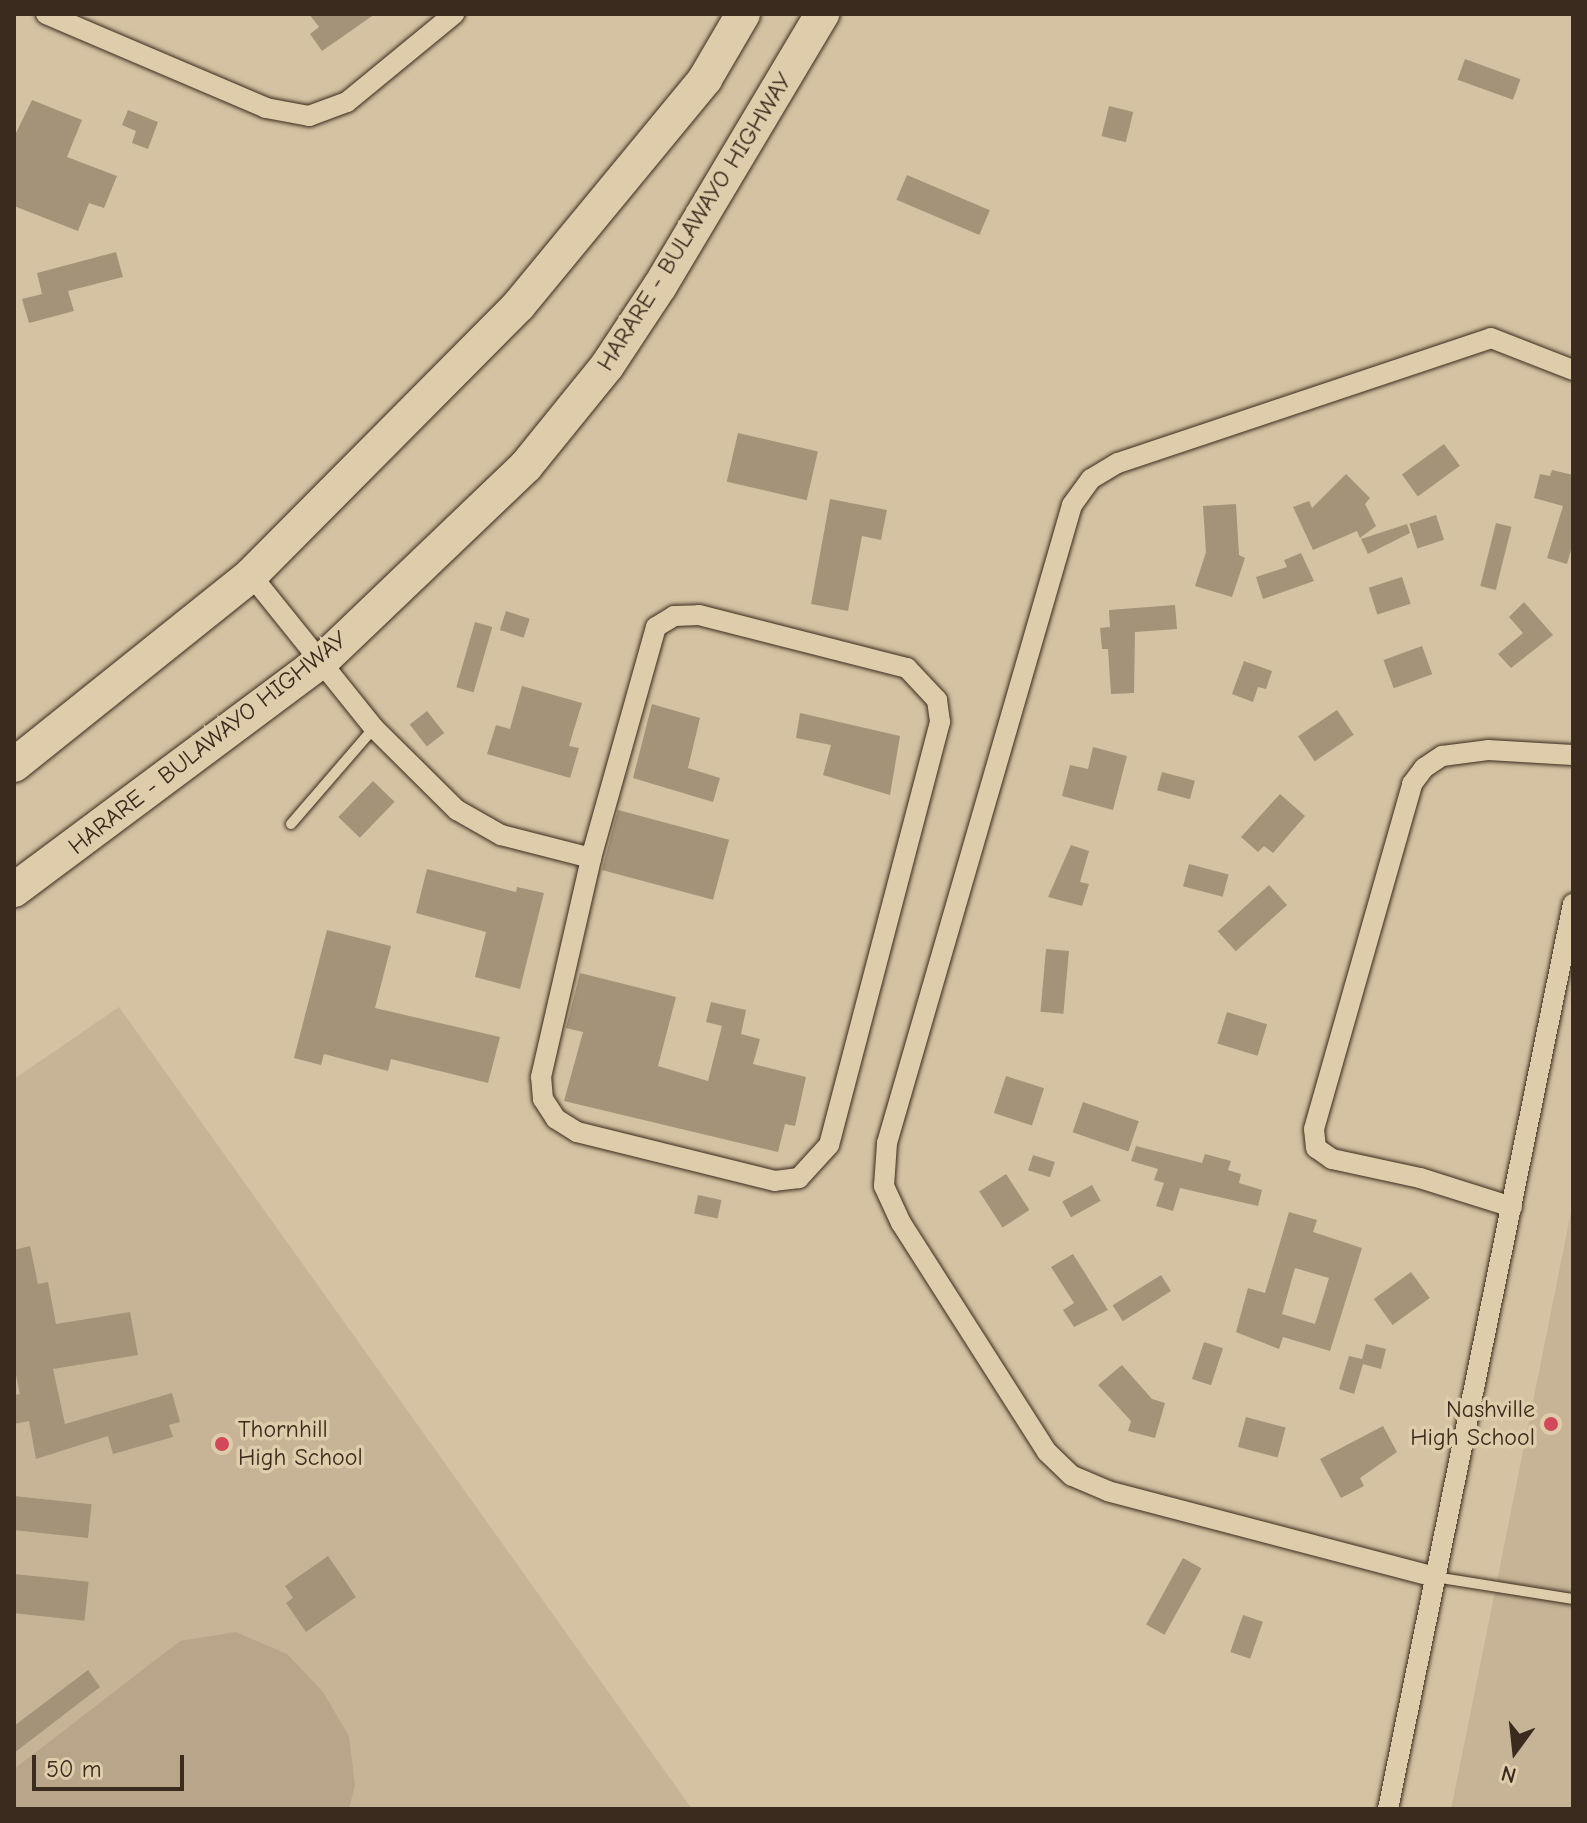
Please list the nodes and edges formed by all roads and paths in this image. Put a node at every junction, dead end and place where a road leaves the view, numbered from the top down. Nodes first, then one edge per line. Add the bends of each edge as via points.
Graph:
1 (46, 14) edge
2 (454, 14) edge
3 (743, 14) edge
4 (822, 14) edge
5 (1573, 370) edge
6 (251, 575) junction
7 (323, 660) junction
8 (374, 728) junction
9 (1573, 755) edge
10 (14, 765) edge
11 (291, 824) dead end
12 (591, 858) junction
13 (14, 890) edge
14 (1573, 904) edge
15 (1565, 977) edge
16 (1512, 1207) junction
17 (1435, 1577) junction
18 (1573, 1599) edge
19 (1388, 1809) edge

1 - 2 street via 266,108 309,116 347,102
3 - 6 highway via 705,79 519,305
4 - 7 highway, HARARE - BULAWAYO HIGHWAY via 607,366 526,466
5 - 17 street via 1491,338 1118,463 1091,479 1072,505 887,1143 884,1186 901,1223 1047,1452 1072,1476 1108,1491
6 - 7 street
6 - 10 highway
7 - 8 street
7 - 13 highway, HARARE - BULAWAYO HIGHWAY
8 - 11 lane
8 - 12 street via 479,826
9 - 16 street via 1488,750 1442,756 1412,784 1314,1129 1316,1148 1332,1159 1420,1178
12 - 12 street via 541,1077 543,1099 556,1119 577,1132 775,1181 799,1178 829,1145 940,722 937,700 907,668 699,615 674,616 656,627
14 - 15 street
15 - 16 street
16 - 17 street
17 - 18 lane
17 - 19 street

